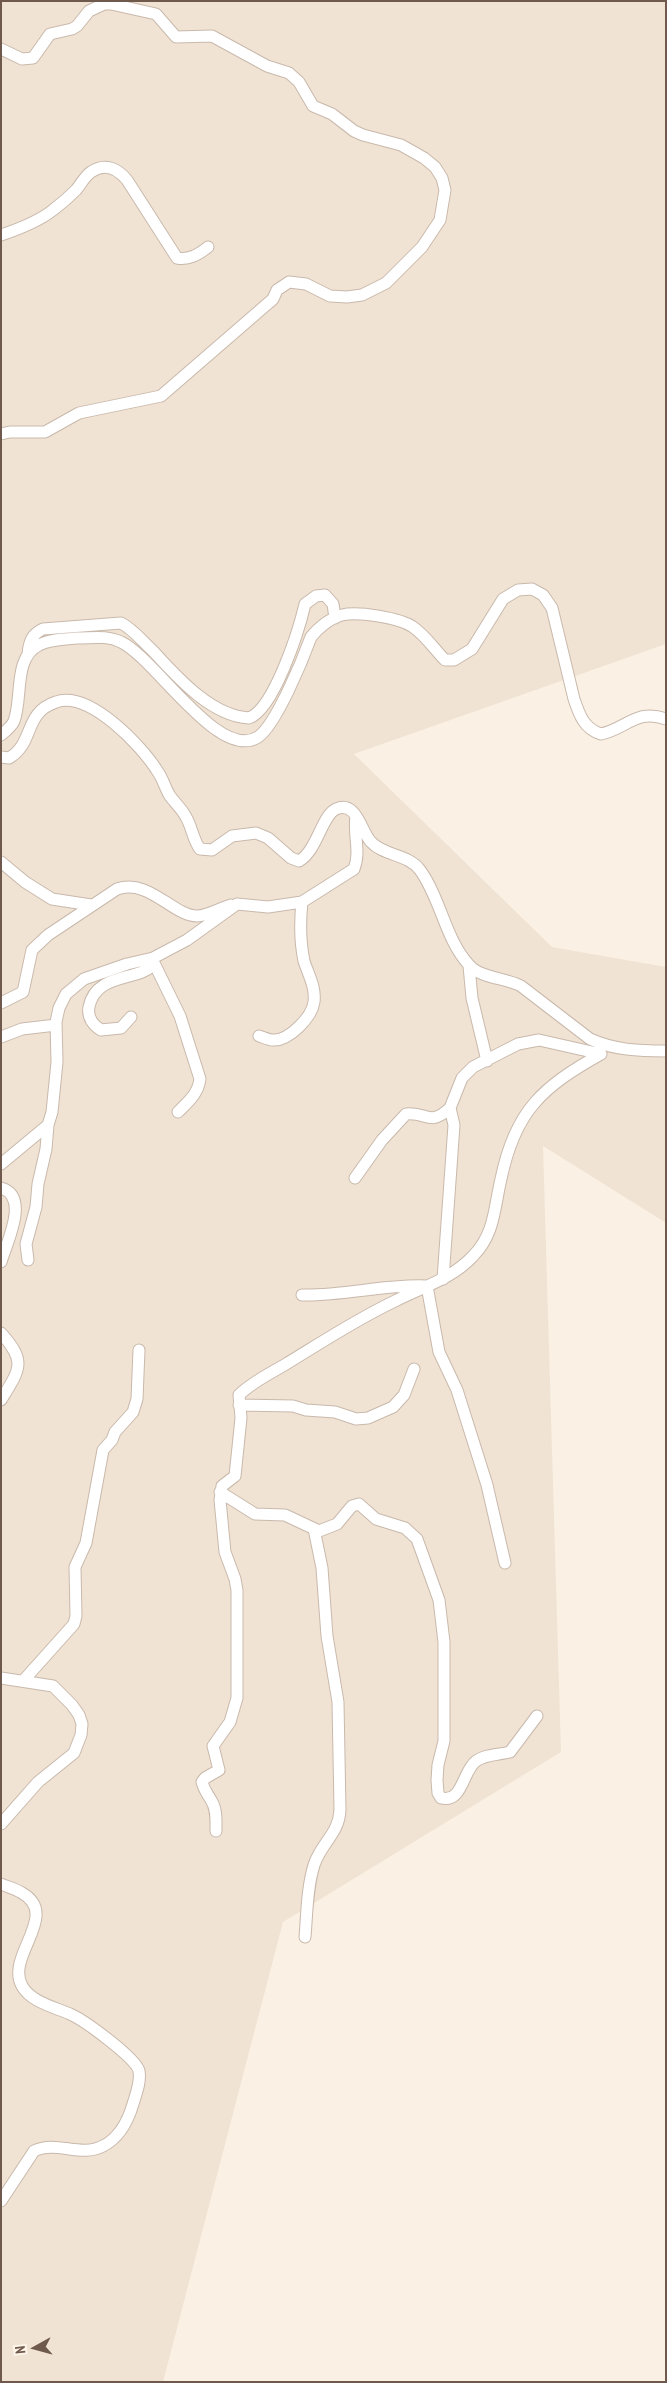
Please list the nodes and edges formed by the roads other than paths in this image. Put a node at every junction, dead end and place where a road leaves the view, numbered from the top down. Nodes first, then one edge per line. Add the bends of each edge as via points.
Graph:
1 (1, 49) edge
2 (1, 235) edge
3 (208, 248) dead end
4 (1, 434) edge
5 (335, 618) junction
6 (28, 654) junction
7 (666, 719) edge
8 (1, 735) edge
9 (1, 757) edge
10 (356, 816) junction
11 (1, 862) edge
12 (302, 902) junction
13 (238, 904) junction
14 (91, 905) junction
15 (154, 961) junction
16 (469, 966) junction
17 (1, 1003) edge
18 (131, 1017) dead end
19 (56, 1025) junction
20 (258, 1036) dead end
21 (1, 1037) edge
22 (616, 1048) junction
23 (666, 1052) edge
24 (601, 1054) junction
25 (487, 1061) junction
26 (450, 1108) junction
27 (178, 1112) dead end
28 (48, 1125) junction
29 (1, 1164) edge
30 (355, 1178) dead end
31 (1, 1188) edge
32 (28, 1260) dead end
33 (1, 1262) edge
34 (443, 1279) junction
35 (427, 1286) junction
36 (302, 1295) dead end
37 (1, 1333) edge
38 (139, 1350) dead end
39 (414, 1370) dead end
40 (1, 1400) edge
41 (238, 1405) junction
42 (220, 1492) junction
43 (314, 1529) junction
44 (505, 1563) dead end
45 (1, 1678) edge
46 (23, 1681) junction
47 (537, 1716) dead end
48 (1, 1824) edge
49 (216, 1832) dead end
50 (1, 1884) edge
51 (305, 1937) dead end
52 (1, 2201) edge

1 - 4 street via 22,59 33,58 50,34 72,29 89,11 104,4 149,11 162,19 176,37 212,36 268,66 289,73 299,82 313,106 332,114 354,131 401,145 424,158 435,167 445,190 440,220 426,241 386,283 373,291 347,297 330,296 306,284 289,282 277,290 274,299 160,396 79,413 45,432
2 - 3 street via 52,211 71,196 90,172 113,168 127,180 177,258 186,259
5 - 6 street via 317,629 311,637 266,730 245,741 229,739 212,726 121,642 101,637 61,639 43,643
5 - 6 street via 333,604 326,595 316,596 305,604 295,641 279,679 260,711 248,718 234,716 218,708 186,687 147,645 121,623 43,629 30,640
5 - 7 street via 357,614 402,622 418,630 445,660 454,660 472,649 503,599 518,590 532,589 543,595 552,608 574,699 588,728 600,734 644,715
6 - 8 street via 14,722
9 - 10 street via 9,758 24,745 30,724 47,707 64,700 78,702 106,717 152,763 187,818 200,849 212,850 232,836 256,833 300,861 309,853 332,812 348,808
10 - 12 street via 354,869
10 - 16 street via 376,846 409,860 420,871
11 - 14 street via 24,882 52,898
12 - 13 street via 268,907
12 - 20 street via 302,945 313,986 312,1010 296,1028 279,1040
13 - 14 street via 206,914 190,915 130,886 117,889
13 - 15 street
14 - 17 street via 32,950 23,992
15 - 18 street via 148,971 104,984 89,1006 90,1018 101,1030 121,1028
15 - 19 street via 95,975 74,985 59,1008
15 - 27 street via 180,1016 200,1079 192,1099
16 - 22 street via 521,986 590,1039
16 - 25 street via 472,998
19 - 21 street via 22,1029
19 - 28 street via 57,1062
22 - 23 street
22 - 24 street
24 - 25 street via 529,1040
24 - 34 street via 544,1091 528,1110 511,1147 492,1228 484,1244 457,1272
25 - 26 street via 462,1078
26 - 30 street via 440,1118 434,1119 406,1114 382,1140
26 - 34 street via 454,1125
28 - 29 street
28 - 32 street via 36,1207 26,1244
31 - 33 street via 12,1193 16,1203
34 - 35 street
35 - 36 street
35 - 41 street via 349,1325 256,1383 239,1395
35 - 44 street via 439,1352 457,1390 488,1485
37 - 40 street via 17,1352 20,1363
38 - 46 street via 137,1399 133,1412 103,1450 86,1543 75,1567 74,1624
39 - 41 street via 404,1395 393,1406 368,1418 292,1406
41 - 42 street via 241,1418 235,1476 222,1486
42 - 43 street via 255,1514 285,1515
42 - 49 street via 225,1552 236,1579 238,1686 230,1722 213,1746 219,1770 202,1782 214,1808
43 - 47 street via 331,1528 352,1506 359,1504 376,1519 411,1532 421,1546 439,1600 444,1642 444,1741 437,1780 441,1798 448,1800 454,1797 473,1763 486,1756 510,1752
43 - 51 street via 322,1568 327,1636 338,1702 340,1824 314,1865
45 - 46 street
46 - 48 street via 52,1686 61,1693 80,1715 82,1735 74,1753 38,1782
50 - 52 street via 23,1893 35,1908 36,1925 20,1959 22,1986 28,1994 72,2015 127,2055 137,2066 139,2074 125,2126 112,2140 85,2152 52,2146 34,2151

